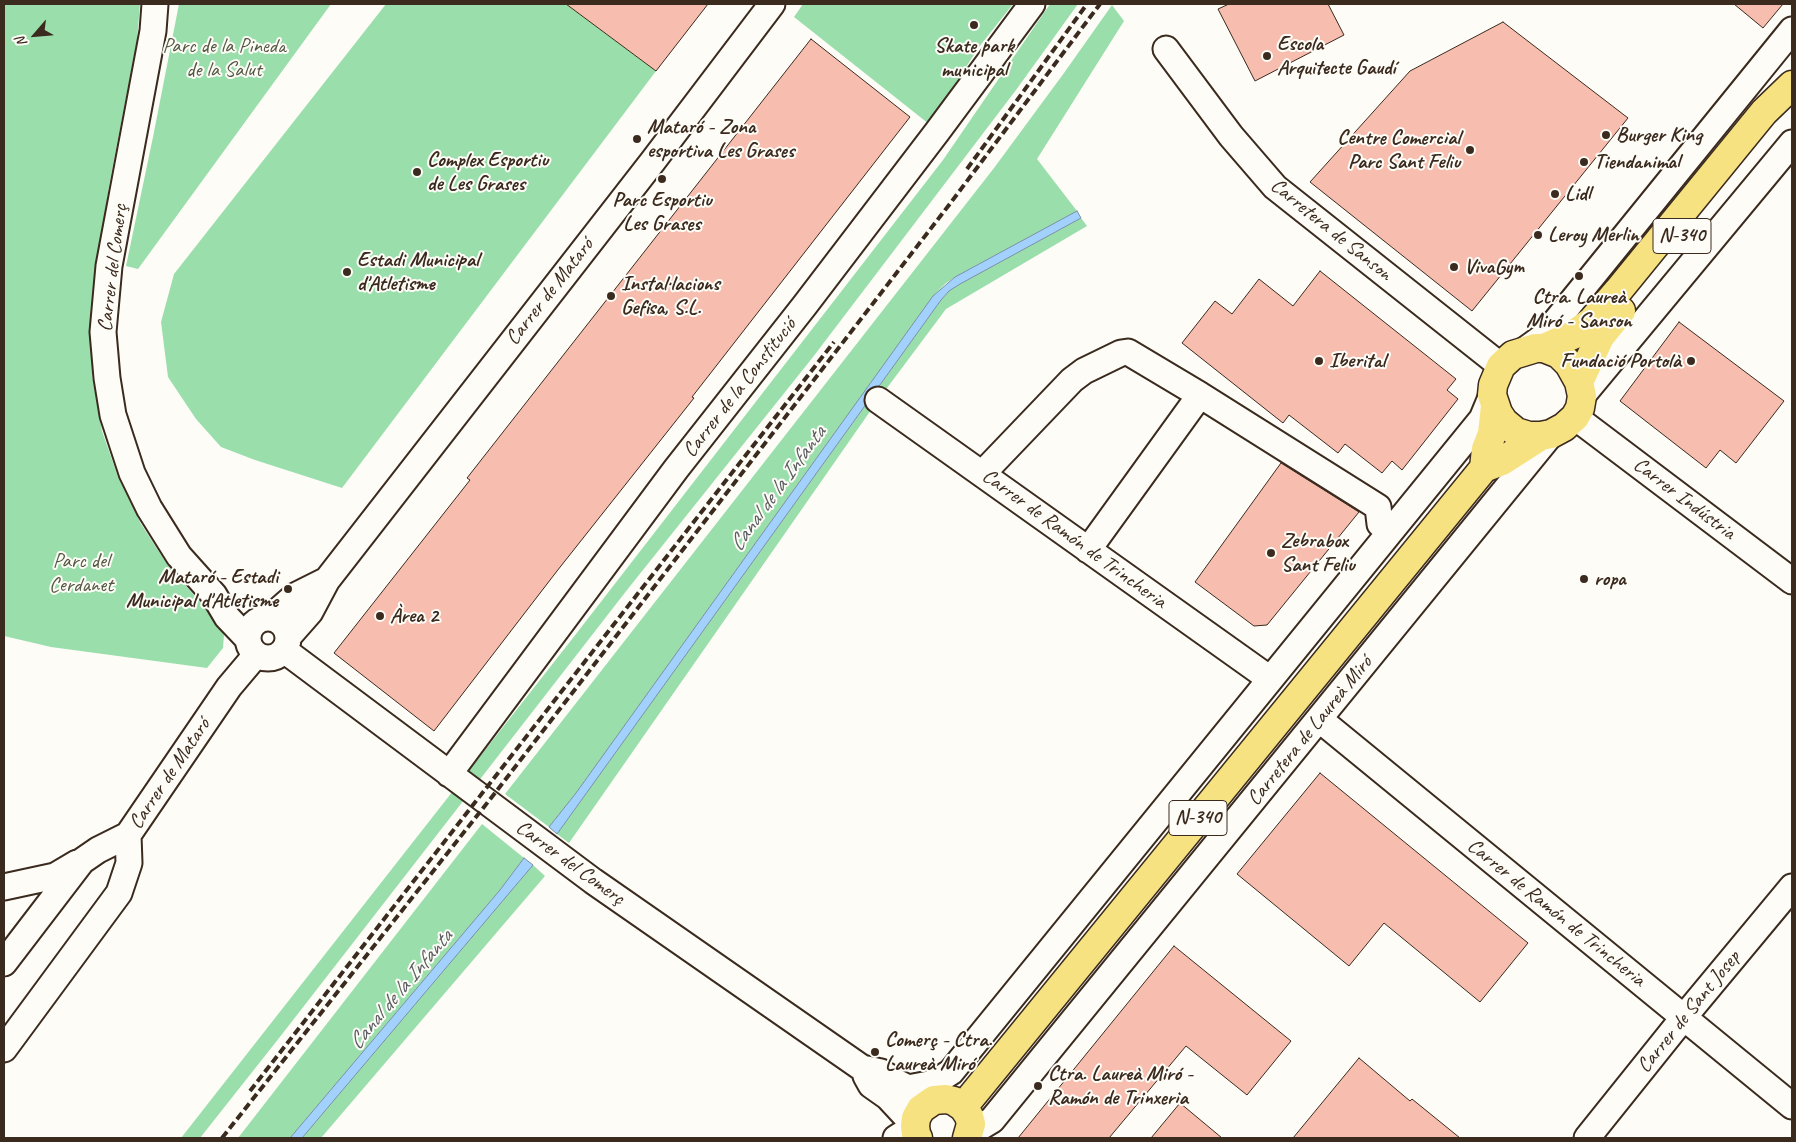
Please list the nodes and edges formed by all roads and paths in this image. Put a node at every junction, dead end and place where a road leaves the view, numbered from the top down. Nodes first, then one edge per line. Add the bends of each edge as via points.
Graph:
1 (155, 4) edge
2 (772, 4) edge
3 (1032, 4) edge
4 (1792, 30) edge
5 (1166, 49) dead end
6 (1792, 85) edge
7 (1792, 94) edge
8 (1792, 143) edge
9 (1654, 200) junction
10 (1592, 321) junction
11 (1535, 349) junction
12 (1501, 366) junction
13 (1200, 395) junction
14 (1579, 398) junction
15 (878, 400) dead end
16 (1493, 401) junction
17 (1546, 435) junction
18 (1484, 468) junction
19 (982, 474) junction
20 (1390, 532) junction
21 (1088, 550) junction
22 (327, 580) junction
23 (1792, 581) edge
24 (258, 633) junction
25 (286, 644) junction
26 (1270, 680) junction
27 (1319, 719) junction
28 (449, 774) junction
29 (128, 835) junction
30 (82, 861) junction
31 (4, 887) edge
32 (1792, 888) edge
33 (4, 962) edge
34 (1013, 995) junction
35 (1684, 1018) junction
36 (1019, 1038) junction
37 (4, 1049) edge
38 (1792, 1106) edge
39 (963, 1107) junction
40 (905, 1122) edge
41 (978, 1134) edge
42 (1587, 1138) edge

1 - 24 street, Carrer del Comerç via 153,31 109,266 103,332 113,415 132,473 179,556 214,595 228,617
2 - 22 street, Carrer de Mataró
3 - 28 street, Carrer de la Constitució via 670,477
4 - 9 street
5 - 12 street, Carretera de Sanson via 1230,136 1275,187
6 - 10 main road, N-340 via 1764,112
7 - 14 main road, N-340 via 1774,121 1600,337
8 - 14 street
9 - 10 street via 1640,228 1616,261
9 - 11 street
10 - 11 main road, N-340 via 1573,335
11 - 12 main road, N-340 via 1513,355
11 - 14 main road via 1559,354 1569,364
12 - 16 main road, N-340 via 1493,385
13 - 19 street via 1128,352 1121,352 1072,380
13 - 20 street via 1378,506 1380,524
13 - 21 street
14 - 17 main road, N-340 via 1564,427
14 - 23 street, Carrer Indústria
15 - 19 street, Carrer de Ramón de Trincheria
16 - 17 main road via 1504,422 1516,432 1529,436
16 - 18 main road, Carretera de Laureà Miró / N-340 via 1492,434
16 - 20 street via 1482,420
17 - 18 main road, Carretera de Laureà Miró / N-340
17 - 27 street, Carretera de Laureà Miró
18 - 36 main road, Carretera de Laureà Miró / N-340
19 - 21 street, Carrer de Ramón de Trincheria
20 - 26 street
21 - 26 street, Carrer de Ramón de Trincheria
22 - 24 street, Carrer de Mataró via 295,596
22 - 25 street, Carrer de Mataró via 310,612
24 - 25 street, Carrer del Comerç via 282,624
24 - 25 street via 263,658 279,655
24 - 29 street, Carrer de Mataró via 229,687
25 - 28 street, Carrer del Comerç
26 - 34 street
27 - 35 street, Carrer de Ramón de Trincheria
27 - 41 street, Carretera de Laureà Miró
28 - 40 street, Carrer del Comerç via 593,881 862,1068 871,1085 888,1097
29 - 30 street
29 - 37 street, Carrer de Mataró via 129,864 119,893
30 - 31 street via 55,876
30 - 33 street
32 - 35 street, Carrer de Sant Josep
34 - 36 street
34 - 40 street via 951,1072 929,1084
35 - 38 street, Carrer de Ramón de Trincheria
35 - 42 street, Carrer de Sant Josep
36 - 39 main road, Carretera de Laureà Miró / N-340
39 - 40 main road via 946,1099 934,1100 921,1109 916,1118
39 - 41 main road

